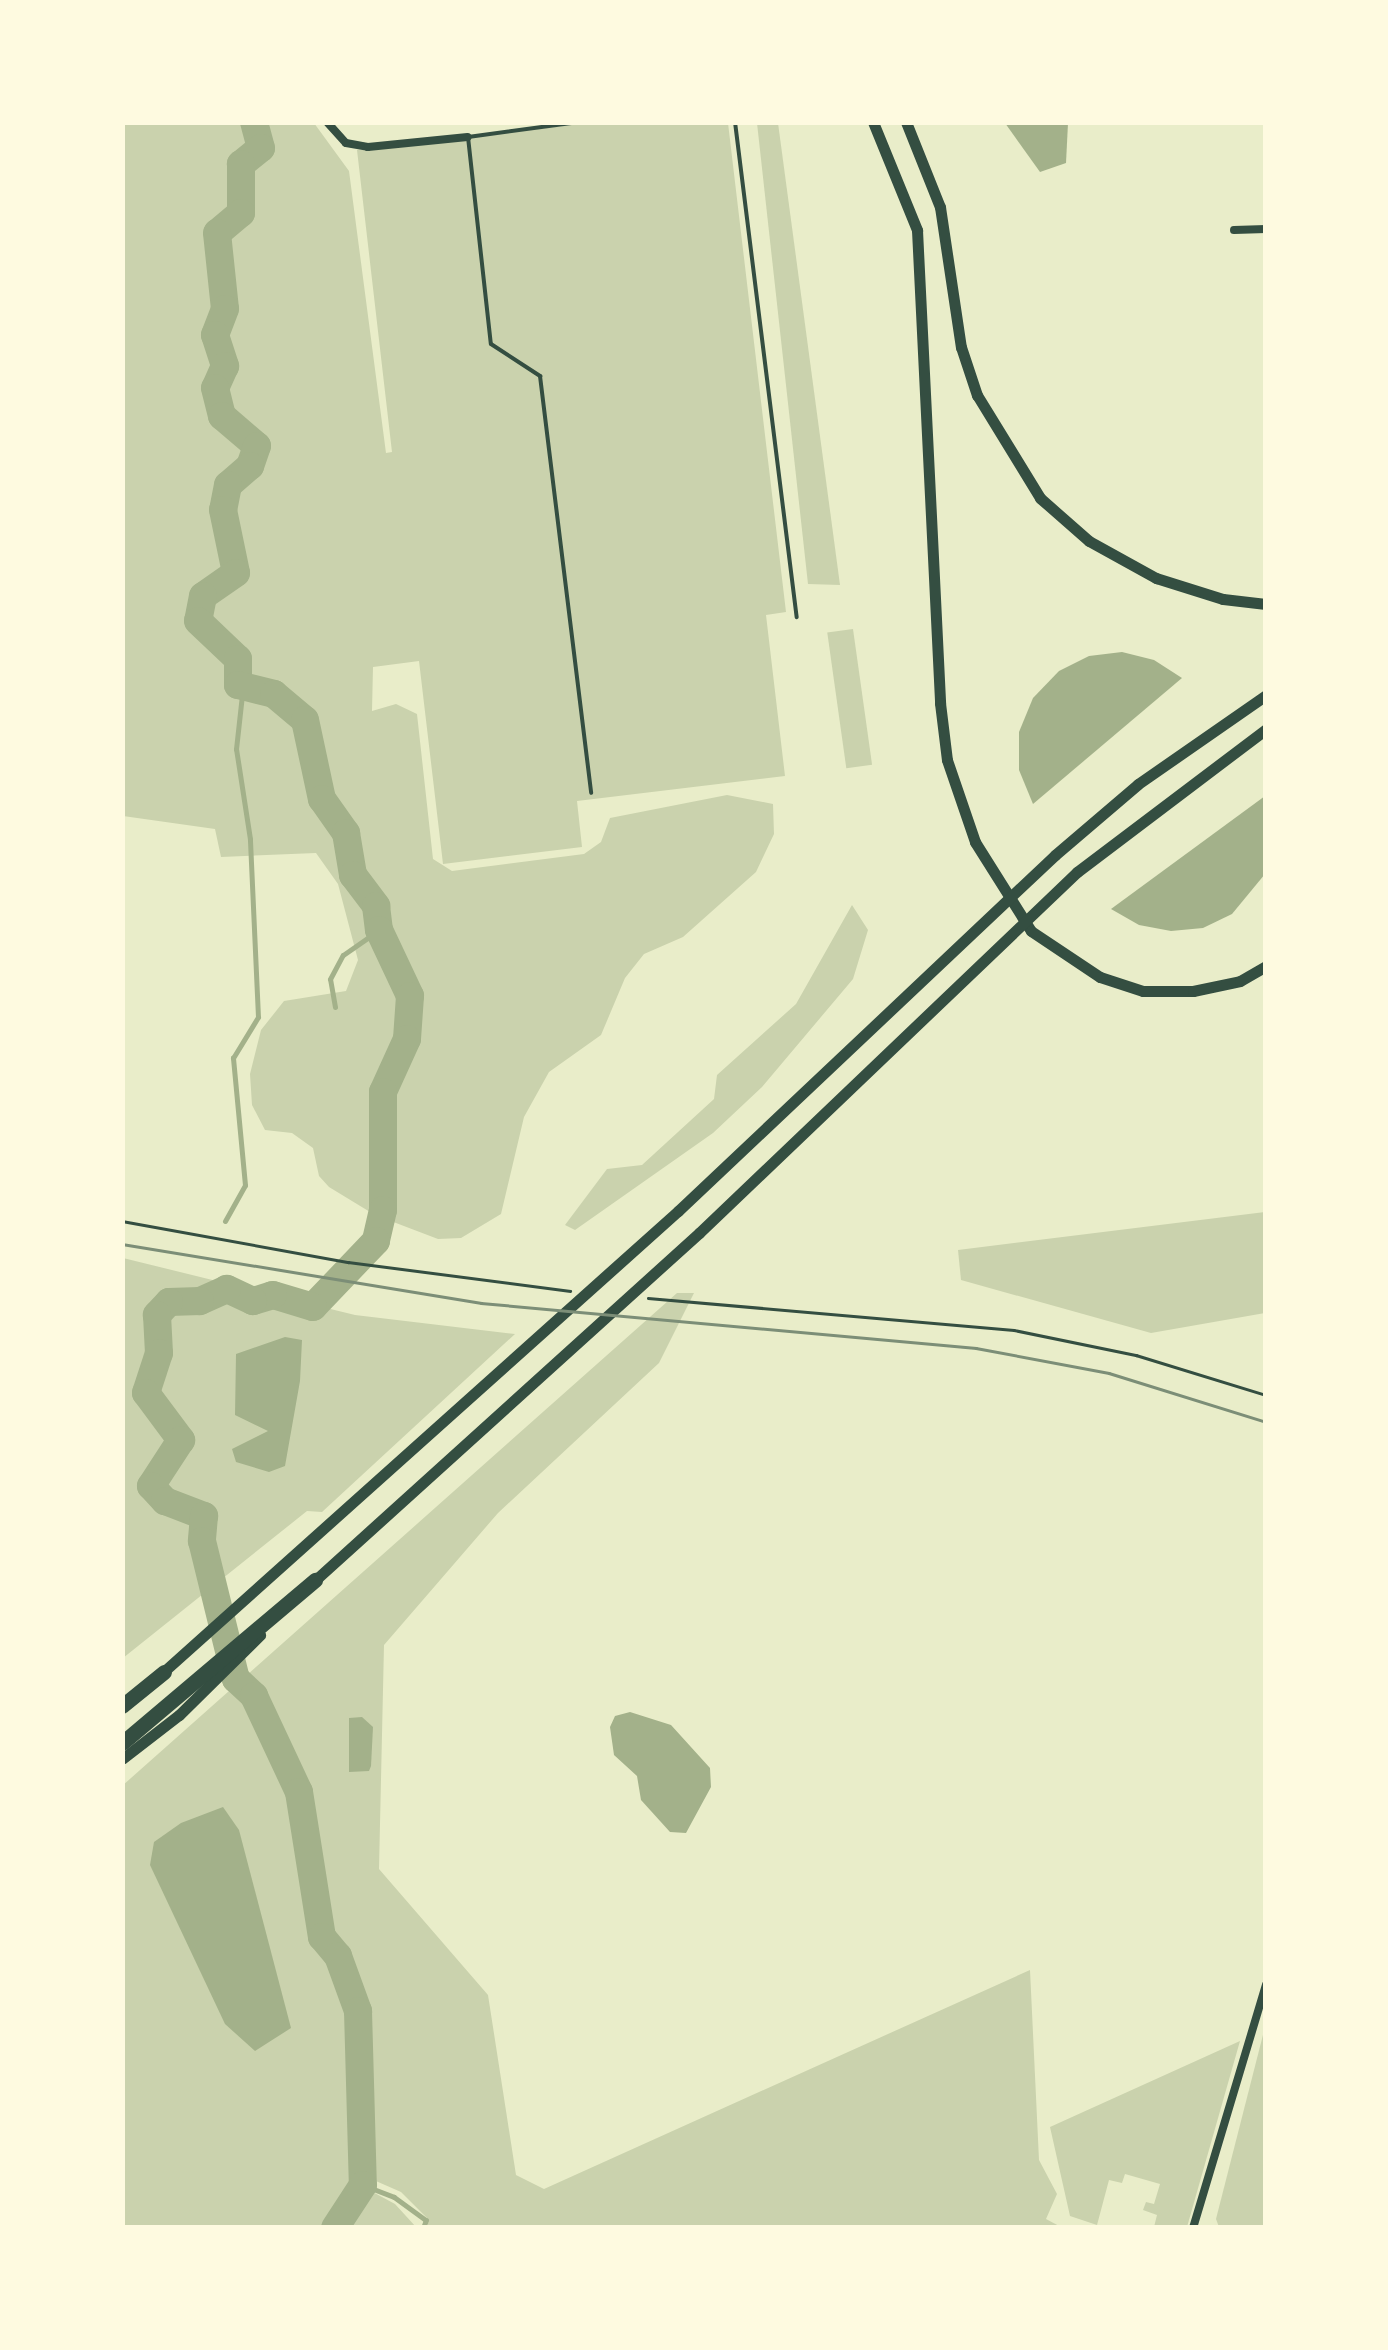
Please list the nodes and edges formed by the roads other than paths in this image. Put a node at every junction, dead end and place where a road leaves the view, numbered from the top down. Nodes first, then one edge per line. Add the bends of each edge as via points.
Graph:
1 (326, 122) edge
2 (579, 122) edge
3 (734, 122) edge
4 (873, 122) edge
5 (906, 122) edge
6 (468, 137) junction
7 (1234, 230) dead end
8 (1266, 230) edge
9 (1266, 604) edge
10 (797, 617) dead end
11 (1266, 696) edge
12 (1266, 729) edge
13 (591, 794) dead end
14 (1266, 966) edge
15 (315, 1580) joint
16 (165, 1671) junction
17 (122, 1696) edge
18 (122, 1706) edge
19 (179, 1706) junction
20 (122, 1743) edge
21 (122, 1759) edge
22 (1266, 1985) edge
23 (1193, 2228) edge

1 - 6 street via 346,143 368,147
2 - 6 lane
3 - 10 lane
4 - 14 main road via 917,230 940,703 948,760 975,842 1009,904 1063,958 1143,991 1193,992 1240,981
5 - 9 main road via 940,207 976,396 1040,498 1089,540 1156,578 1223,599
6 - 13 lane via 491,344 540,376
7 - 8 street
11 - 16 main road via 1138,784 1055,854 678,1212
12 - 15 main road via 1076,872 699,1232
15 - 19 highway
16 - 17 main road
16 - 18 highway
19 - 20 highway
19 - 21 main road
22 - 23 street

